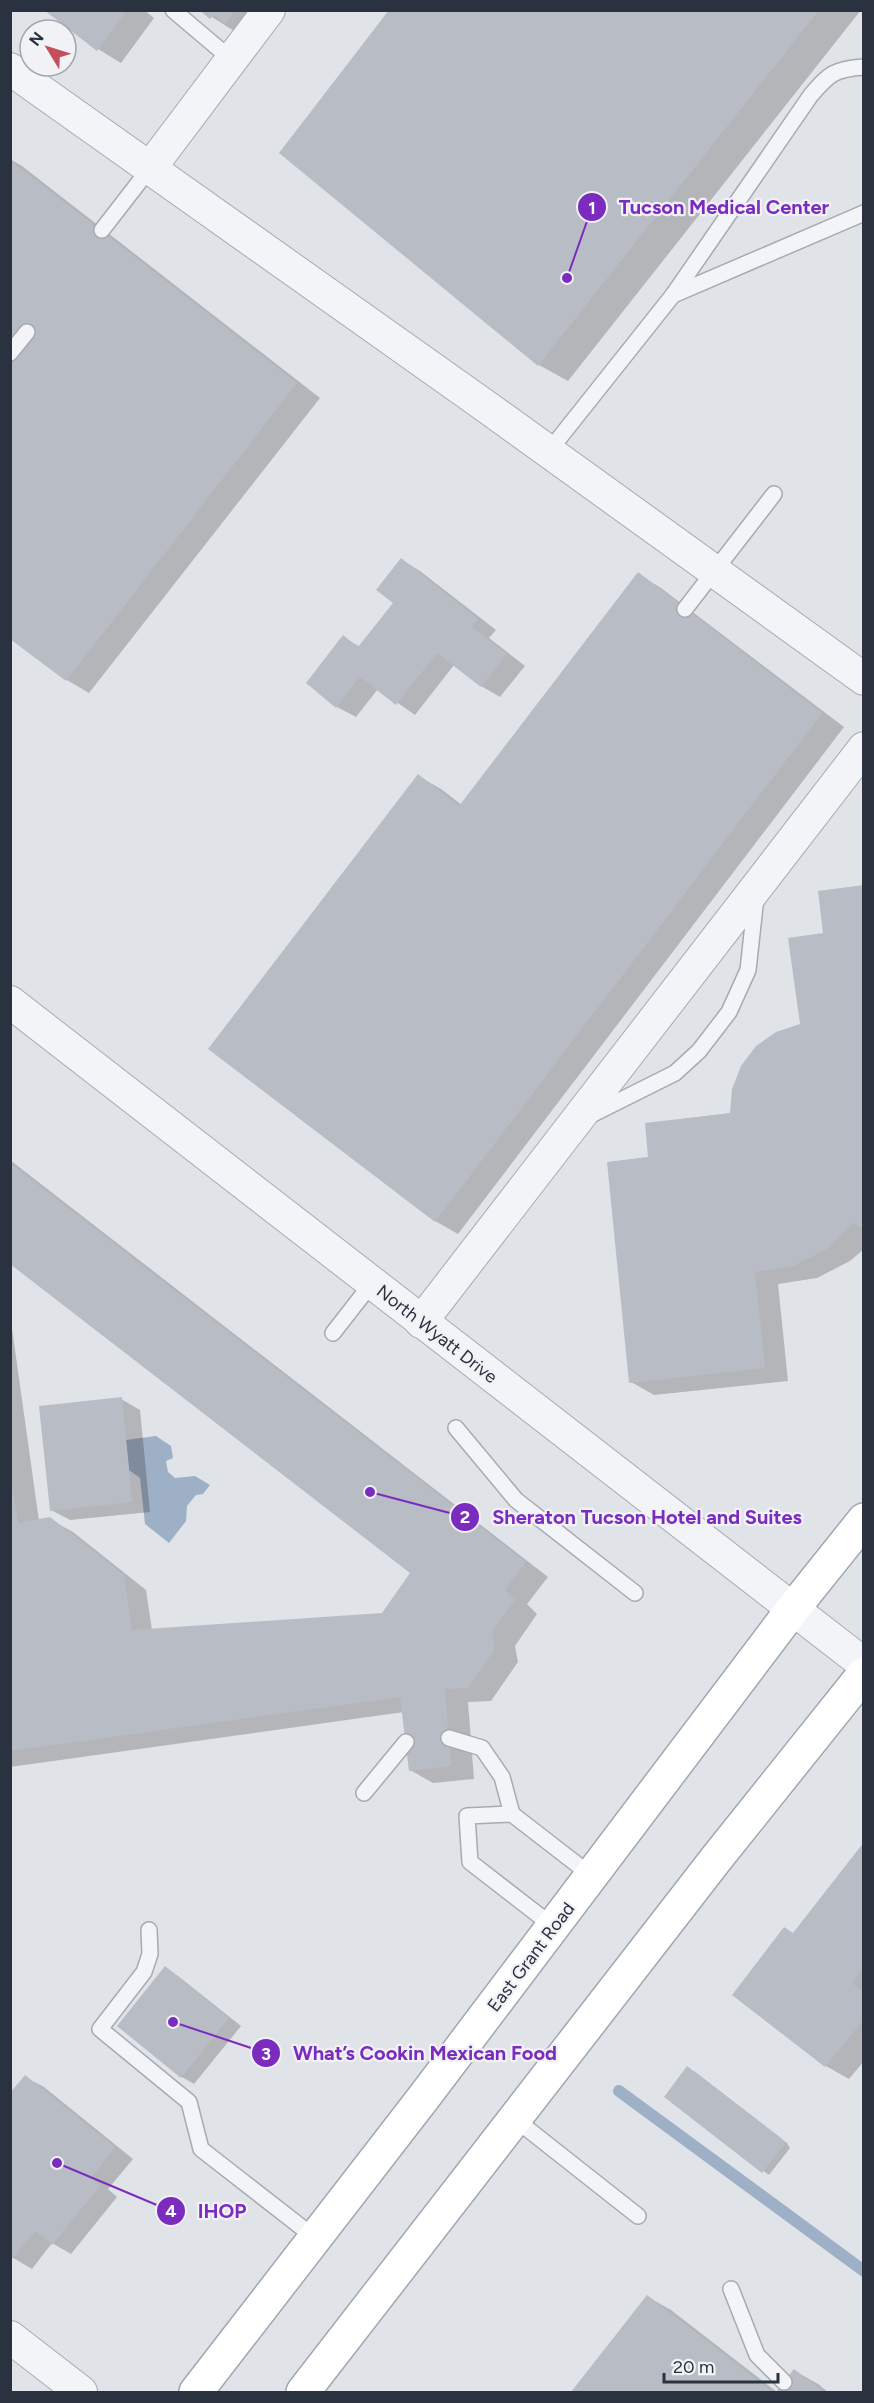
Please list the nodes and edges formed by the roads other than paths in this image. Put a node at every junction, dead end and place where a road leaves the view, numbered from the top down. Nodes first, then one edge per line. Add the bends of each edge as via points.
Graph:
1 (173, 10) edge
2 (269, 10) edge
3 (232, 60) junction
4 (864, 67) edge
5 (10, 69) edge
6 (150, 168) junction
7 (864, 213) edge
8 (102, 230) dead end
9 (673, 295) junction
10 (27, 332) dead end
11 (10, 353) edge
12 (549, 452) junction
13 (774, 494) dead end
14 (714, 571) junction
15 (685, 609) dead end
16 (864, 679) edge
17 (864, 748) edge
18 (756, 888) junction
19 (10, 1002) edge
20 (576, 1122) junction
21 (372, 1283) junction
22 (421, 1322) junction
23 (333, 1333) dead end
24 (456, 1428) dead end
25 (864, 1520) edge
26 (635, 1593) dead end
27 (792, 1610) junction
28 (864, 1664) edge
29 (864, 1674) edge
30 (449, 1738) dead end
31 (405, 1742) dead end
32 (364, 1793) dead end
33 (512, 1814) junction
34 (592, 1876) junction
35 (554, 1927) junction
36 (149, 1930) dead end
37 (514, 2119) junction
38 (638, 2216) dead end
39 (314, 2237) junction
40 (731, 2289) dead end
41 (10, 2337) edge
42 (784, 2382) dead end
43 (81, 2392) edge
44 (196, 2392) edge
45 (303, 2392) edge

1 - 3 lane
2 - 3 street
3 - 6 street
4 - 9 lane via 828,75 811,95
5 - 6 street
6 - 8 lane
6 - 12 street
7 - 9 lane
9 - 12 lane
10 - 11 lane
12 - 14 street
13 - 14 lane
14 - 15 lane
14 - 16 street
17 - 18 street
18 - 20 street
18 - 20 lane via 748,970 729,1012 699,1051 675,1073
19 - 21 street, North Wyatt Drive
20 - 22 street
21 - 22 street, North Wyatt Drive
21 - 23 lane
22 - 27 street, North Wyatt Drive
24 - 26 lane via 516,1500
25 - 27 main road, East Grant Road
27 - 28 street, North Wyatt Drive
27 - 34 main road, East Grant Road
29 - 37 main road
30 - 33 lane via 482,1748 502,1777
31 - 32 lane
33 - 34 lane
33 - 35 lane via 467,1816 470,1862
34 - 35 main road, East Grant Road
35 - 39 main road, East Grant Road
36 - 39 lane via 150,1954 144,1972 100,2029 189,2102 201,2149
37 - 38 lane
37 - 45 main road
39 - 44 main road, East Grant Road
40 - 42 lane via 757,2355
41 - 43 street

